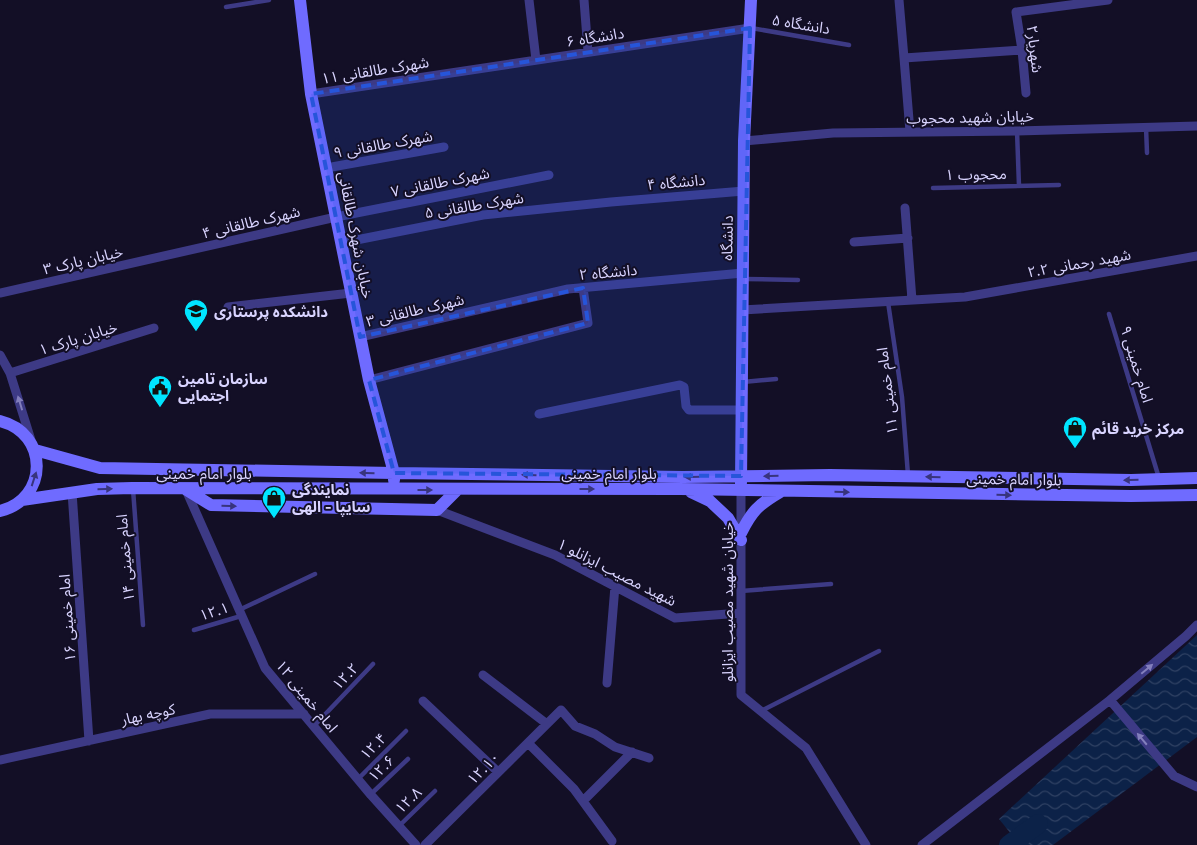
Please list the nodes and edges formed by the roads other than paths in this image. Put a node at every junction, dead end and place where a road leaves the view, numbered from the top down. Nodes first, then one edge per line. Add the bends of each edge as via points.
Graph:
1 (269, 0) edge
2 (300, 0) edge
3 (529, 0) edge
4 (584, 0) edge
5 (751, 0) edge
6 (899, 0) edge
7 (1108, 0) edge
8 (1058, 3) edge
9 (226, 7) dead end
10 (750, 28) junction
11 (849, 44) dead end
12 (1022, 50) junction
13 (588, 52) junction
14 (904, 58) junction
15 (536, 60) junction
16 (444, 74) joint
17 (1026, 93) dead end
18 (311, 94) junction
19 (1197, 126) edge
20 (1146, 127) junction
21 (1017, 130) junction
22 (910, 132) junction
23 (744, 141) junction
24 (444, 147) dead end
25 (1147, 153) dead end
26 (326, 168) junction
27 (549, 174) dead end
28 (1059, 185) dead end
29 (1019, 186) junction
30 (933, 188) dead end
31 (744, 190) junction
32 (611, 202) joint
33 (905, 208) dead end
34 (336, 217) junction
35 (908, 238) junction
36 (854, 242) dead end
37 (341, 243) junction
38 (172, 254) joint
39 (1197, 256) edge
40 (743, 276) junction
41 (798, 280) dead end
42 (583, 288) junction
43 (0, 293) edge
44 (351, 293) junction
45 (912, 300) junction
46 (888, 302) junction
47 (228, 307) dead end
48 (477, 310) joint
49 (742, 310) junction
50 (1109, 314) dead end
51 (154, 328) dead end
52 (360, 337) junction
53 (0, 355) edge
54 (10, 373) junction
55 (776, 379) dead end
56 (369, 380) junction
57 (742, 382) junction
58 (742, 410) junction
59 (539, 414) dead end
60 (0, 421) edge
61 (34, 450) junction
62 (394, 473) junction
63 (741, 476) junction
64 (908, 477) junction
65 (1197, 478) edge
66 (1159, 479) junction
67 (132, 488) junction
68 (185, 489) junction
69 (389, 490) junction
70 (458, 490) junction
71 (687, 490) junction
72 (741, 491) junction
73 (781, 491) junction
74 (72, 492) junction
75 (1197, 495) edge
76 (22, 500) junction
77 (382, 508) junction
78 (0, 510) edge
79 (437, 510) junction
80 (741, 536) junction
81 (315, 574) dead end
82 (831, 584) dead end
83 (615, 586) junction
84 (741, 590) junction
85 (240, 613) junction
86 (741, 613) junction
87 (143, 625) dead end
88 (1197, 625) edge
89 (194, 630) dead end
90 (879, 651) dead end
91 (373, 664) dead end
92 (483, 675) dead end
93 (607, 683) dead end
94 (423, 700) dead end
95 (1110, 700) junction
96 (760, 711) junction
97 (304, 714) junction
98 (547, 724) junction
99 (314, 726) junction
100 (406, 731) dead end
101 (89, 741) junction
102 (528, 742) junction
103 (632, 752) junction
104 (649, 758) dead end
105 (408, 759) dead end
106 (0, 760) edge
107 (498, 772) junction
108 (358, 779) junction
109 (1197, 787) edge
110 (435, 791) dead end
111 (371, 795) junction
112 (583, 801) junction
113 (399, 826) junction
114 (612, 841) dead end
115 (412, 845) edge
116 (425, 845) edge
117 (866, 845) edge
118 (922, 845) edge

1 - 9 lane
2 - 18 main road, خیابان شهرک طالقانی
3 - 15 street
4 - 13 street
5 - 10 main road, دانشگاه
6 - 14 street
7 - 8 street, شهریار۲
8 - 12 street, شهریار۲ via 1016,12
10 - 11 lane, دانشگاه ۵
10 - 13 street, دانشگاه ۶
10 - 23 main road, دانشگاه
12 - 14 street
12 - 17 street, شهریار۲
13 - 15 street, دانشگاه ۶
14 - 22 street
15 - 16 street, دانشگاه ۶
16 - 18 street, شهرک طالقانی ۱۱
18 - 26 main road, خیابان شهرک طالقانی
19 - 20 street, خیابان شهید محجوب
20 - 21 street, خیابان شهید محجوب
20 - 25 lane
21 - 22 street, خیابان شهید محجوب
21 - 29 lane, محجوب ۱
22 - 23 street, خیابان شهید محجوب via 833,133
23 - 31 main road, دانشگاه
24 - 26 street, شهرک طالقانی ۹
26 - 34 main road, خیابان شهرک طالقانی
27 - 34 street, شهرک طالقانی ۷
28 - 29 lane, محجوب ۱
29 - 30 lane, محجوب ۱
31 - 32 street, دانشگاه ۴
31 - 40 main road, دانشگاه
32 - 37 street, شهرک طالقانی ۵ via 483,216
33 - 35 street
34 - 37 main road, خیابان شهرک طالقانی
34 - 38 street, شهرک طالقانی ۴
35 - 36 street
35 - 45 street
37 - 44 main road, خیابان شهرک طالقانی
38 - 43 street, خیابان پارک ۳
39 - 45 street, شهید رحمانی ۲.۲ via 965,297
40 - 41 lane
40 - 42 street, دانشگاه ۲
40 - 49 main road, دانشگاه
42 - 48 street, دانشگاه ۲
42 - 56 street via 588,323
44 - 47 street
44 - 52 main road, خیابان شهرک طالقانی
45 - 46 street, شهید رحمانی ۲.۲
46 - 49 street, شهید رحمانی ۲.۲
46 - 64 lane, امام خمینی ۱۱ via 902,397
48 - 52 street, شهرک طالقانی ۳
49 - 57 main road, دانشگاه
50 - 66 lane, امام خمینی ۹
51 - 54 street, خیابان پارک ۱
52 - 56 main road, خیابان شهرک طالقانی
53 - 54 street
61 -> 54 street
55 - 57 lane
56 - 62 main road, خیابان شهرک طالقانی
57 - 58 main road, دانشگاه
58 - 59 street via 689,410 684,387 680,386
58 - 63 main road, دانشگاه
60 - 61 main road via 25,434
62 -> 61 main road, بلوار امام خمینی via 100,468
76 -> 61 main road via 33,486 37,468
63 -> 62 main road, بلوار امام خمینی
62 - 69 main road, خیابان شهرک طالقانی
64 -> 63 main road, بلوار امام خمینی
63 - 72 main road, دانشگاه
66 -> 64 main road, بلوار امام خمینی
65 - 66 main road, بلوار امام خمینی
67 - 68 main road, بلوار امام خمینی
74 -> 67 main road, بلوار امام خمینی
67 - 87 lane, امام خمینی ۱۴
68 - 69 main road, بلوار امام خمینی
68 -> 77 main road via 211,505
68 - 85 street, امام خمینی ۱۲
69 -> 70 main road, بلوار امام خمینی
69 - 77 main road, خیابان شهرک طالقانی
70 -> 71 main road, بلوار امام خمینی
70 - 79 main road
71 - 72 main road, بلوار امام خمینی
71 - 80 main road via 710,501
72 - 73 main road, بلوار امام خمینی
72 - 80 street, خیابان شهید مصیب ایزانلو
73 -> 75 main road, بلوار امام خمینی
73 - 80 main road via 764,501 750,516
74 - 76 main road, بلوار امام خمینی
74 - 101 street, امام خمینی ۱۶
76 - 78 main road, بلوار امام خمینی
77 - 79 main road
79 - 83 street, شهید مصیب ایزانلو ۱ via 555,555
80 - 84 street, خیابان شهید مصیب ایزانلو
81 - 85 lane, ۱۲.۱
82 - 84 lane
83 - 86 street, شهید مصیب ایزانلو ۱ via 675,618
83 - 93 street
84 - 86 street, خیابان شهید مصیب ایزانلو
85 - 89 lane, ۱۲.۱
85 - 97 street, امام خمینی ۱۲ via 265,668
86 - 96 street, خیابان شهید مصیب ایزانلو via 740,695
95 -> 88 street
90 - 96 lane
91 - 99 lane, ۱۲.۲
92 - 98 street
94 - 107 street
109 -> 95 street via 1174,776
95 - 118 street
96 - 117 street, خیابان شهید مصیب ایزانلو via 806,748
97 - 99 street, امام خمینی ۱۲
97 - 101 street, کوچه بهار via 210,714
98 - 102 street, ۱۲.۱۰
98 - 103 street, ۱۲.۱۰ via 561,710 576,726 615,747
99 - 108 street, امام خمینی ۱۲
100 - 108 lane, ۱۲.۴
101 - 106 street, کوچه بهار
102 - 107 street, ۱۲.۱۰
102 - 112 street
103 - 104 street
103 - 112 street
105 - 111 lane, ۱۲.۶
107 - 116 street, ۱۲.۱۰
108 - 111 street, امام خمینی ۱۲
110 - 113 lane, ۱۲.۸
111 - 113 street, امام خمینی ۱۲
112 - 114 street
113 - 115 street, امام خمینی ۱۲

